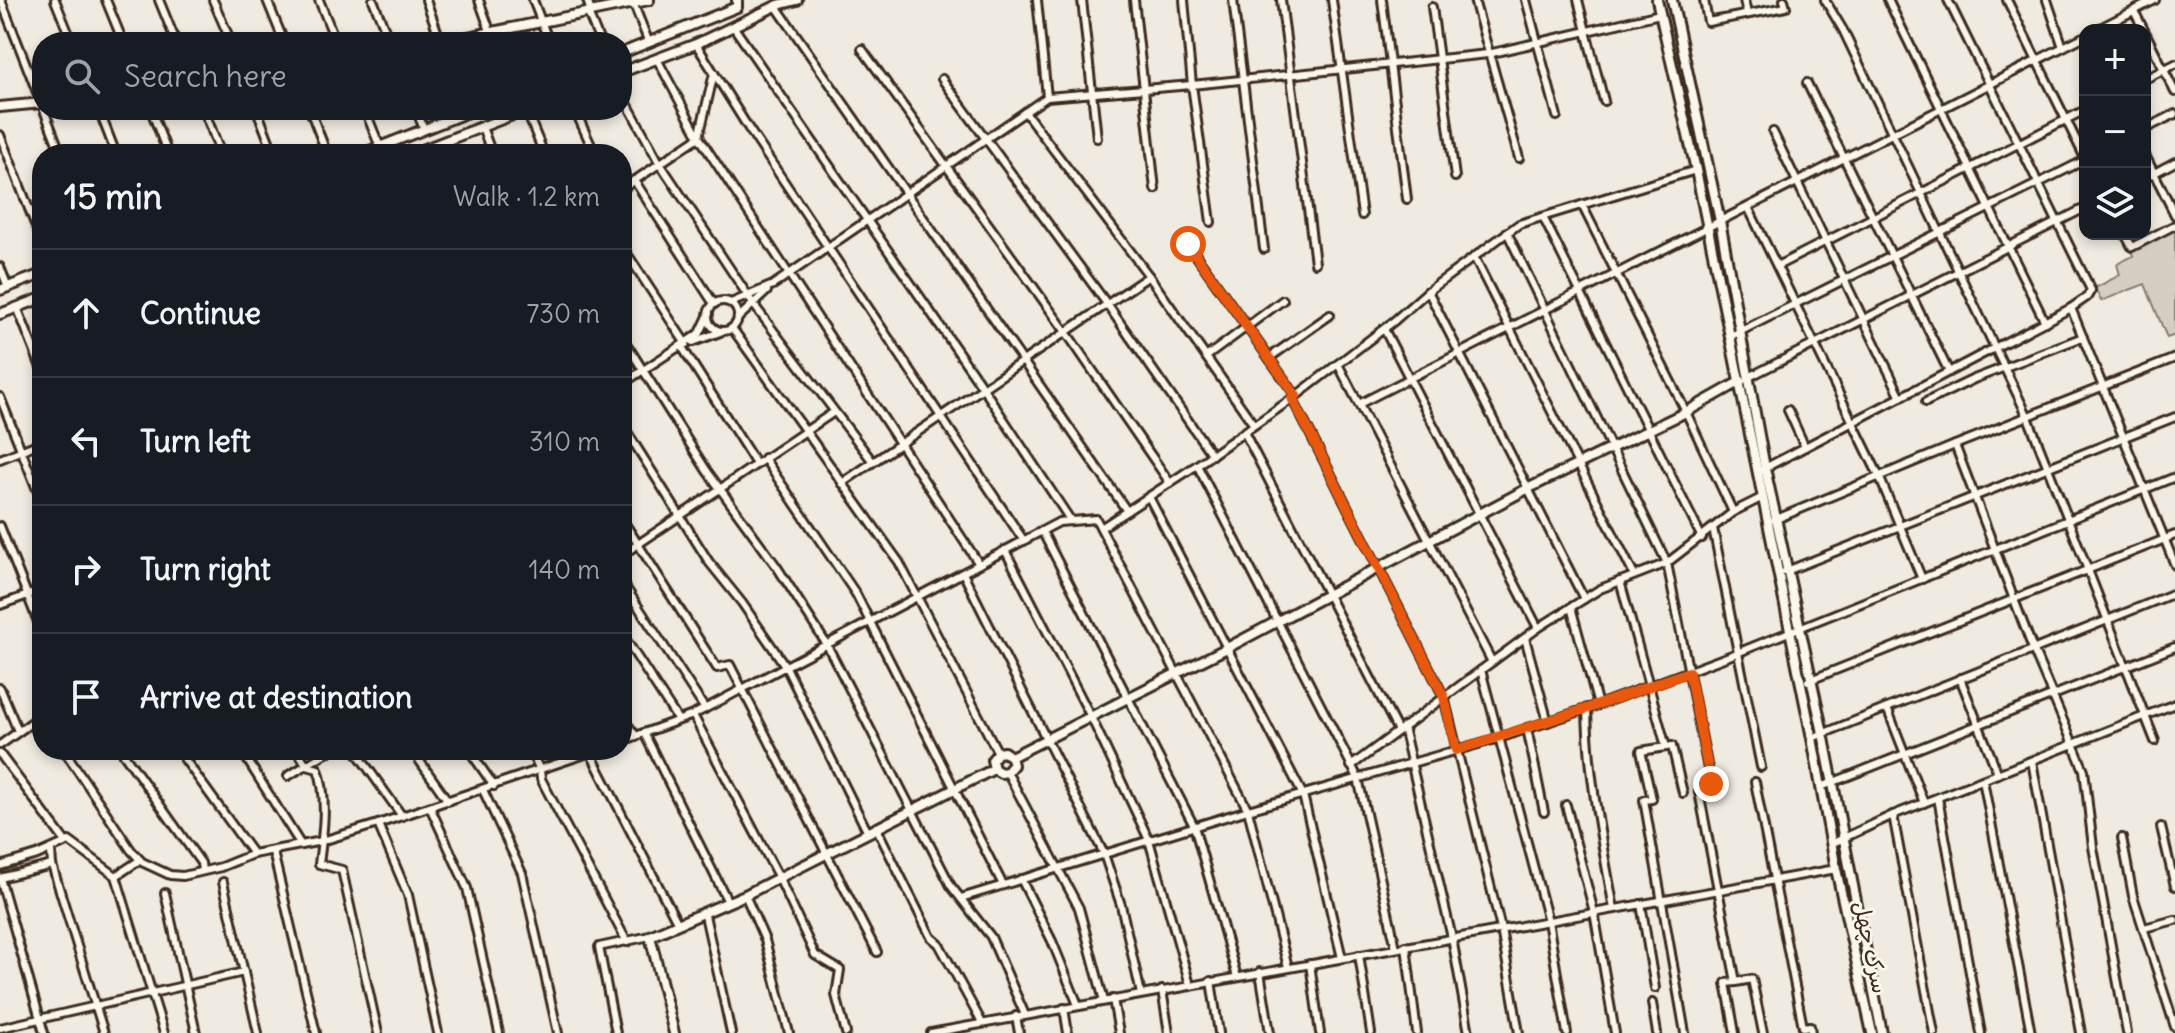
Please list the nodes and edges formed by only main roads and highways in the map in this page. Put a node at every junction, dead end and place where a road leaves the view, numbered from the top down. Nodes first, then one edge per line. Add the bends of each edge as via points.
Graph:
1 (649, 0) edge
2 (737, 0) edge
3 (797, 0) edge
4 (1657, 0) edge
5 (1672, 0) edge
6 (633, 1) edge
7 (512, 32) edge
8 (632, 49) edge
9 (632, 68) edge
10 (32, 105) edge
11 (0, 107) edge
12 (447, 120) edge
13 (500, 120) edge
14 (389, 144) edge
15 (447, 144) edge
16 (32, 278) edge
17 (4, 289) edge
18 (32, 302) edge
19 (0, 314) edge
20 (1749, 377) junction
21 (1738, 383) junction
22 (1011, 757) junction
23 (994, 769) junction
24 (674, 1033) edge
25 (1872, 1033) edge
26 (1882, 1033) edge

1 - 6 main road
2 - 8 main road via 737,7
3 - 9 main road
4 - 21 main road, سرک چهل
5 - 20 main road
6 - 7 main road
10 - 11 main road
12 - 14 main road
13 - 15 main road
16 - 17 main road
18 - 19 main road
20 - 21 main road
20 - 26 main road
21 - 22 main road
21 - 25 main road, سرک چهل
22 - 23 main road via 1007,772
22 - 23 main road via 998,753 992,760
23 - 24 main road via 705,915 650,936

